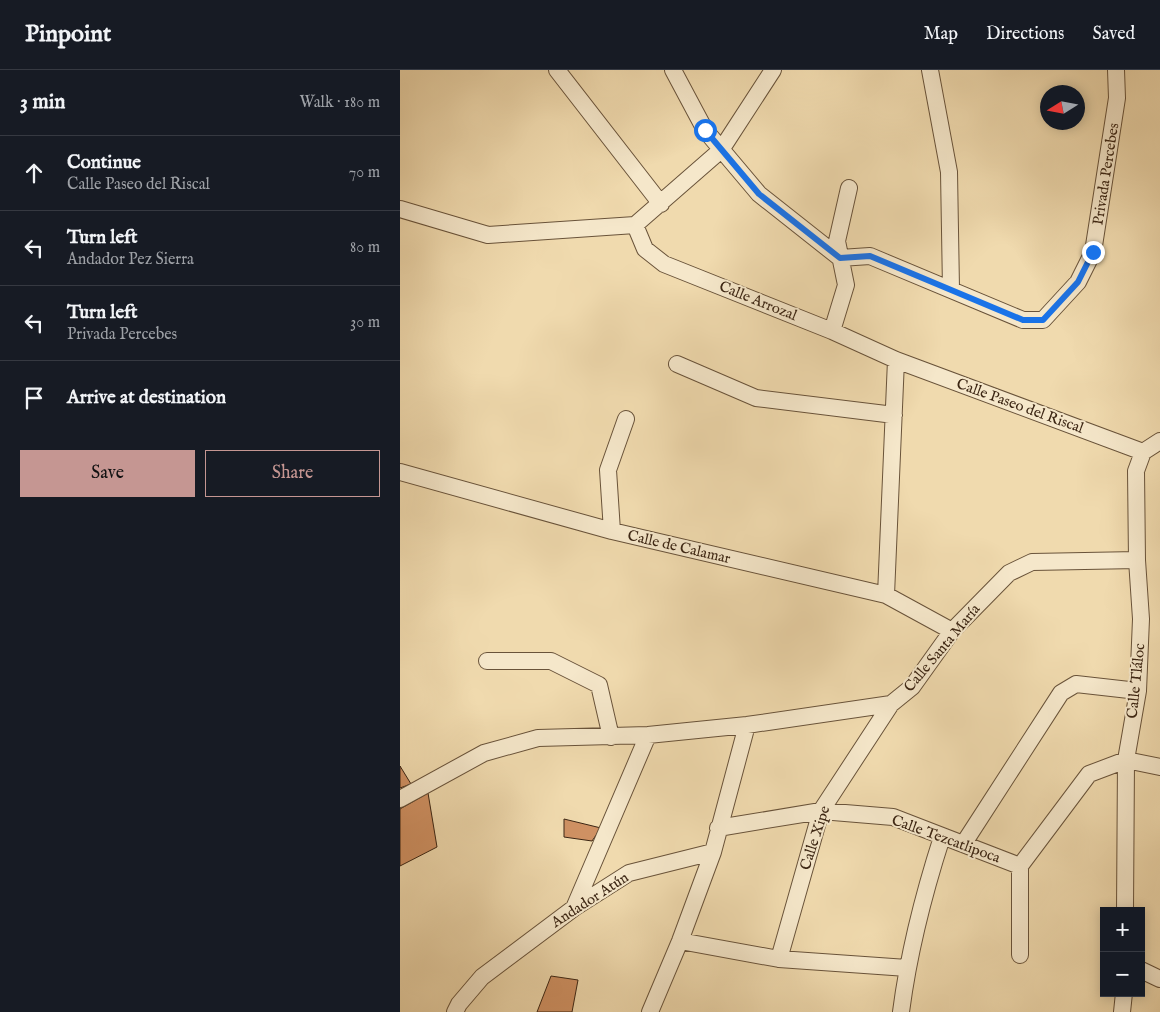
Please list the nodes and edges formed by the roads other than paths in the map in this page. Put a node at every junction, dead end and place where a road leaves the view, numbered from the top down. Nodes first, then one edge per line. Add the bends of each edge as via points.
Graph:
1 (557, 70) edge
2 (673, 70) edge
3 (774, 70) edge
4 (930, 70) edge
5 (1116, 70) edge
6 (721, 150) junction
7 (849, 188) dead end
8 (661, 204) junction
9 (400, 209) edge
10 (635, 226) junction
11 (840, 258) junction
12 (951, 290) junction
13 (832, 331) junction
14 (896, 360) junction
15 (678, 364) dead end
16 (894, 415) junction
17 (626, 419) dead end
18 (1160, 441) edge
19 (1143, 452) junction
20 (400, 472) edge
21 (612, 531) junction
22 (1136, 560) junction
23 (886, 595) junction
24 (952, 631) junction
25 (487, 661) dead end
26 (1138, 691) junction
27 (891, 704) junction
28 (747, 724) junction
29 (648, 735) junction
30 (611, 737) junction
31 (1126, 760) junction
32 (1160, 767) edge
33 (400, 798) edge
34 (821, 811) junction
35 (718, 828) junction
36 (942, 837) junction
37 (964, 844) junction
38 (713, 852) junction
39 (1020, 866) junction
40 (1125, 907) edge
41 (574, 908) junction
42 (680, 941) junction
43 (1020, 955) dead end
44 (779, 959) junction
45 (906, 968) junction
46 (1145, 972) edge
47 (1160, 979) edge
48 (1124, 997) edge
49 (455, 1012) edge
50 (650, 1012) edge
51 (901, 1012) edge
52 (1122, 1012) edge

1 - 8 street
2 - 6 street via 705,130
3 - 6 street
4 - 12 street via 949,172
5 - 12 street, Privada Percebes via 1117,98 1093,252 1078,282 1043,320 1023,320
6 - 8 street
6 - 11 street via 759,194
7 - 11 street via 837,241
8 - 10 street
9 - 10 street via 488,235
10 - 13 street, Calle Arrozal via 644,249 664,264
11 - 12 street via 870,256
11 - 13 street via 846,285
13 - 14 street, Calle Arrozal
14 - 16 street
14 - 19 street, Calle Paseo del Riscal
15 - 16 street via 756,398
16 - 23 street
17 - 21 street via 608,470
18 - 19 street
19 - 22 street, Calle Tláloc via 1136,470
20 - 21 street, Calle de Calamar
21 - 23 street, Calle de Calamar
22 - 24 street, Calle Santa María via 1032,562 1010,573
22 - 26 street, Calle Tláloc via 1141,619
23 - 24 street, Calle de Calamar
24 - 27 street, Calle Santa María via 912,688
25 - 30 street via 551,660 600,685
26 - 31 street, Calle Tláloc
26 - 37 street via 1076,684 1061,693
27 - 28 street, Calle Santa María
27 - 34 street, Calle Xipe
28 - 29 street, Calle Santa María
28 - 35 street
29 - 30 street, Calle Santa María
29 - 41 street
30 - 33 street, Calle Santa María via 538,738 484,753
31 - 32 street
31 - 39 street, Calle Tezcatlipoca via 1089,774
31 - 40 street, Calle Tláloc
34 - 35 street, Calle Tezcatlipoca
34 - 36 street, Calle Tezcatlipoca via 892,818
34 - 44 street, Calle Xipe
35 - 38 street
36 - 37 street, Calle Tezcatlipoca
36 - 45 street via 924,893
37 - 39 street, Calle Tezcatlipoca
38 - 41 street, Andador Atún via 629,873
38 - 42 street
39 - 43 street
41 - 49 street, Andador Atún via 482,977
42 - 44 street
42 - 50 street
44 - 45 street
45 - 51 street
46 - 47 street
48 - 52 street

